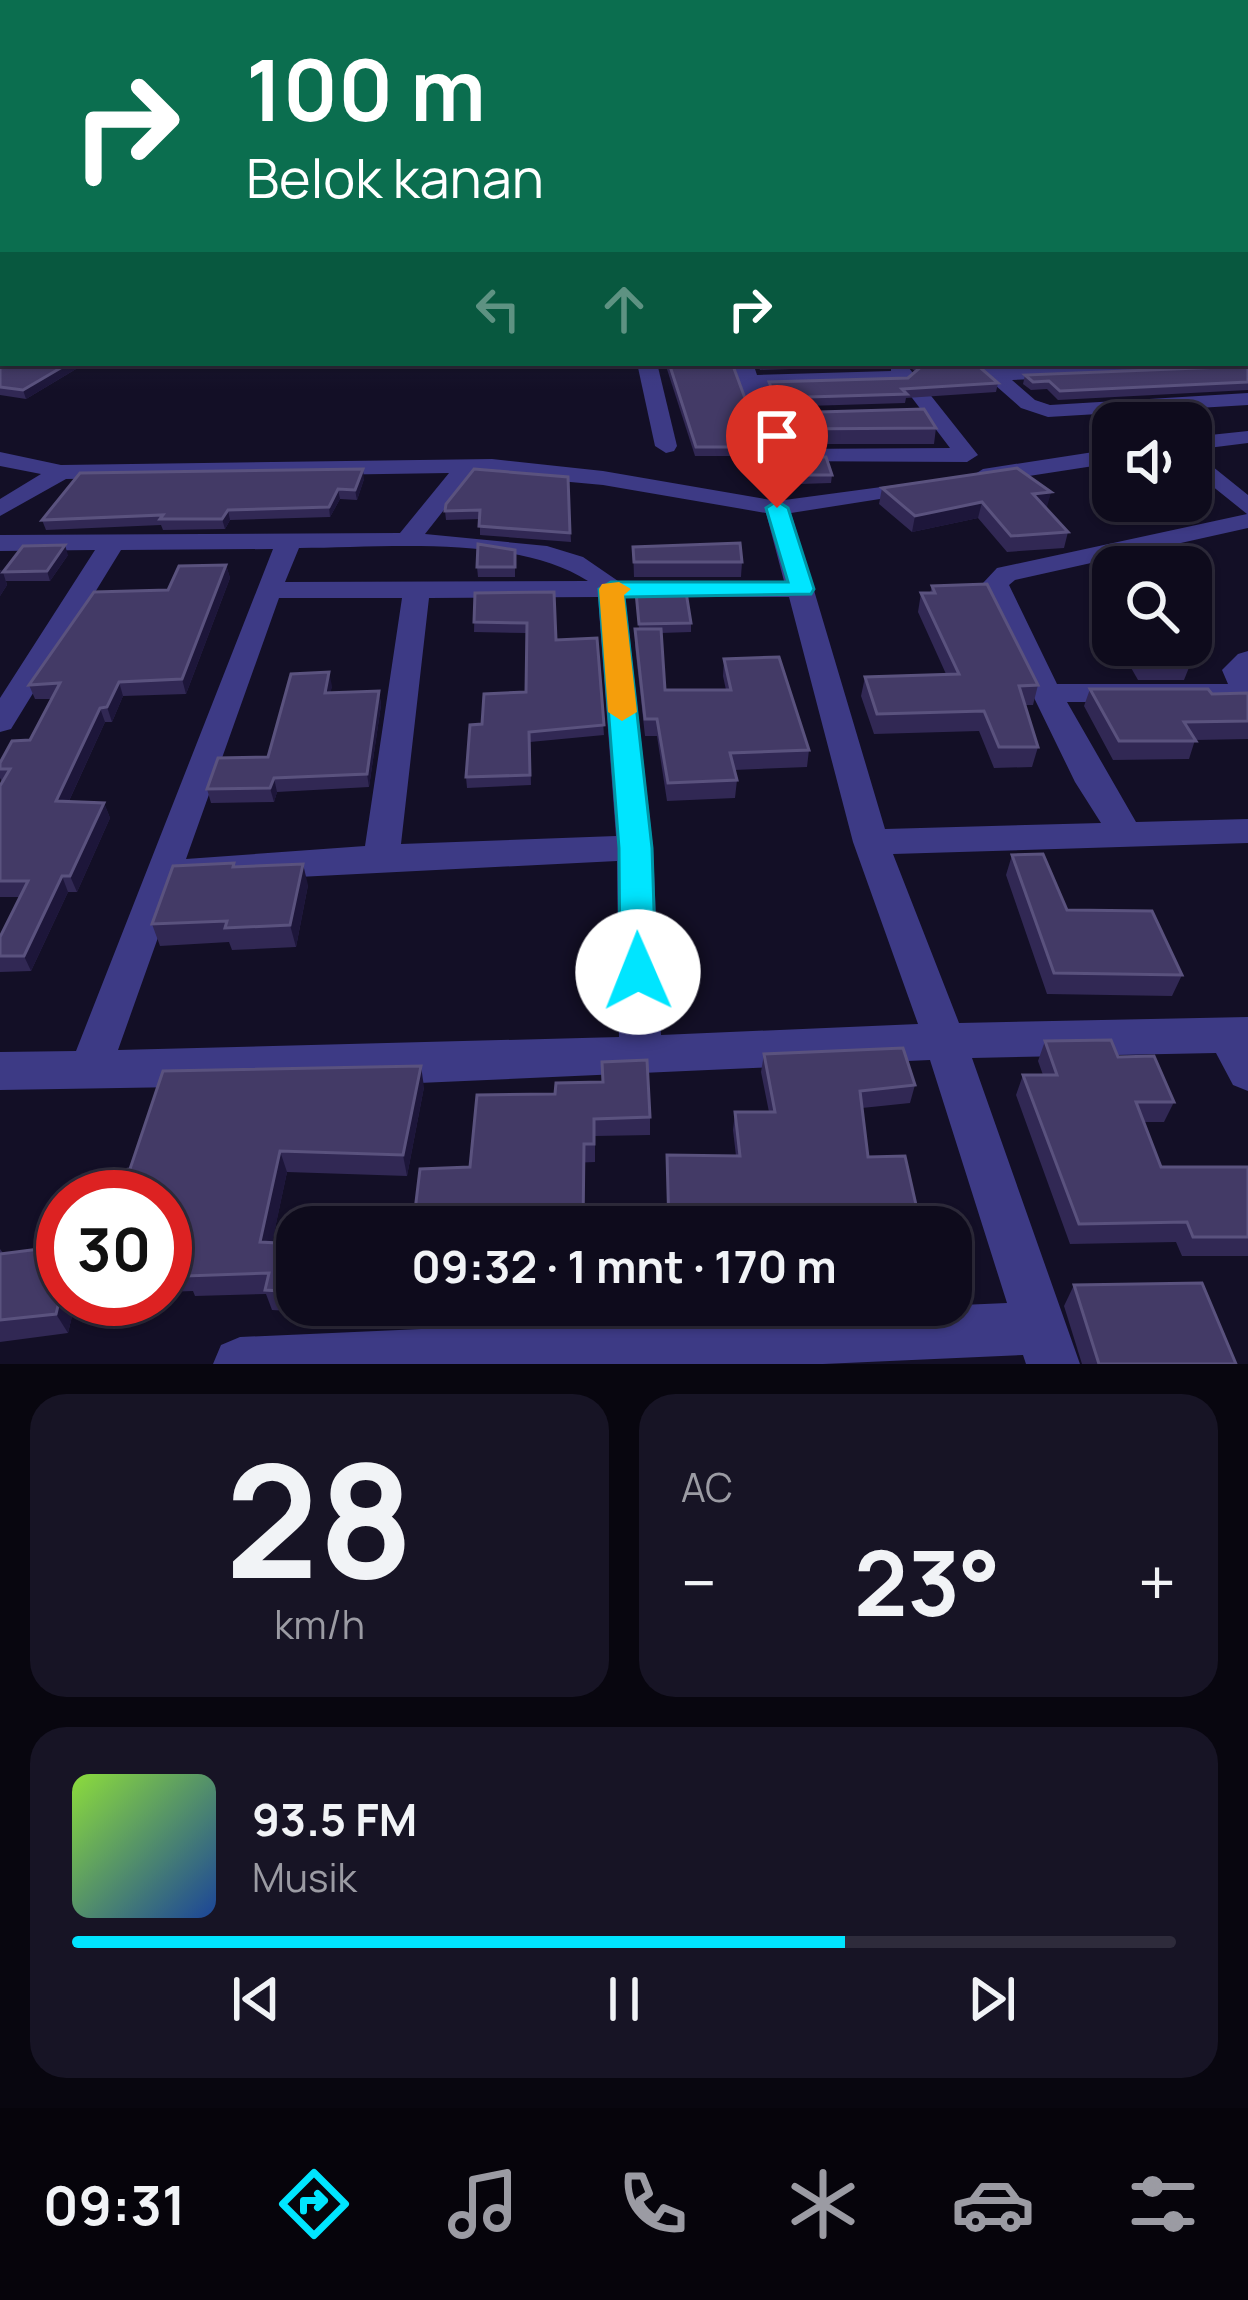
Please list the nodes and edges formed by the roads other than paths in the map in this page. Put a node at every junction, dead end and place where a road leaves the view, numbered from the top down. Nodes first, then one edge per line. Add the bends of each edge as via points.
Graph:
1 (648, 366) edge
2 (1074, 366) edge
3 (900, 369) edge
4 (987, 369) edge
5 (747, 372) edge
6 (1248, 399) edge
7 (1248, 437) edge
8 (1212, 441) edge
9 (666, 446) dead end
10 (0, 459) edge
11 (1092, 459) edge
12 (466, 467) junction
13 (62, 472) junction
14 (1212, 475) edge
15 (1248, 507) edge
16 (0, 508) edge
17 (777, 508) junction
18 (1248, 521) edge
19 (407, 540) junction
20 (0, 542) edge
21 (289, 542) junction
22 (111, 544) junction
23 (417, 589) junction
24 (611, 589) junction
25 (802, 589) junction
26 (268, 590) junction
27 (1248, 660) edge
28 (1045, 693) junction
29 (1248, 693) edge
30 (0, 722) edge
31 (1248, 832) edge
32 (1126, 835) junction
33 (871, 842) junction
34 (635, 848) junction
35 (381, 858) junction
36 (162, 871) junction
37 (944, 1041) junction
38 (1241, 1048) edge
39 (640, 1054) junction
40 (90, 1069) junction
41 (0, 1071) edge
42 (1046, 1346) edge
43 (240, 1364) edge

1 - 9 street
2 - 4 street
3 - 5 street
3 - 5 street via 922,413 967,454 777,456 773,418
4 - 6 street via 1048,412
7 - 8 street
10 - 13 street
11 - 17 street
12 - 13 street
12 - 17 street via 604,478
12 - 19 street
13 - 16 street
14 - 15 street
17 - 25 street
18 - 28 street via 1006,574 996,593
19 - 21 street
19 - 24 street via 580,563
20 - 22 street
21 - 22 street
21 - 26 street
22 - 30 street
23 - 24 street
23 - 26 street
23 - 35 street
24 - 25 street
24 - 34 street
25 - 33 street
26 - 36 street
27 - 29 street via 1237,670
28 - 29 street
28 - 32 street
31 - 32 street
32 - 33 street
33 - 37 street
34 - 35 street
34 - 39 street
35 - 36 street
36 - 40 street
37 - 38 street
37 - 39 street
37 - 42 street
39 - 40 street
40 - 41 street
42 - 43 street

